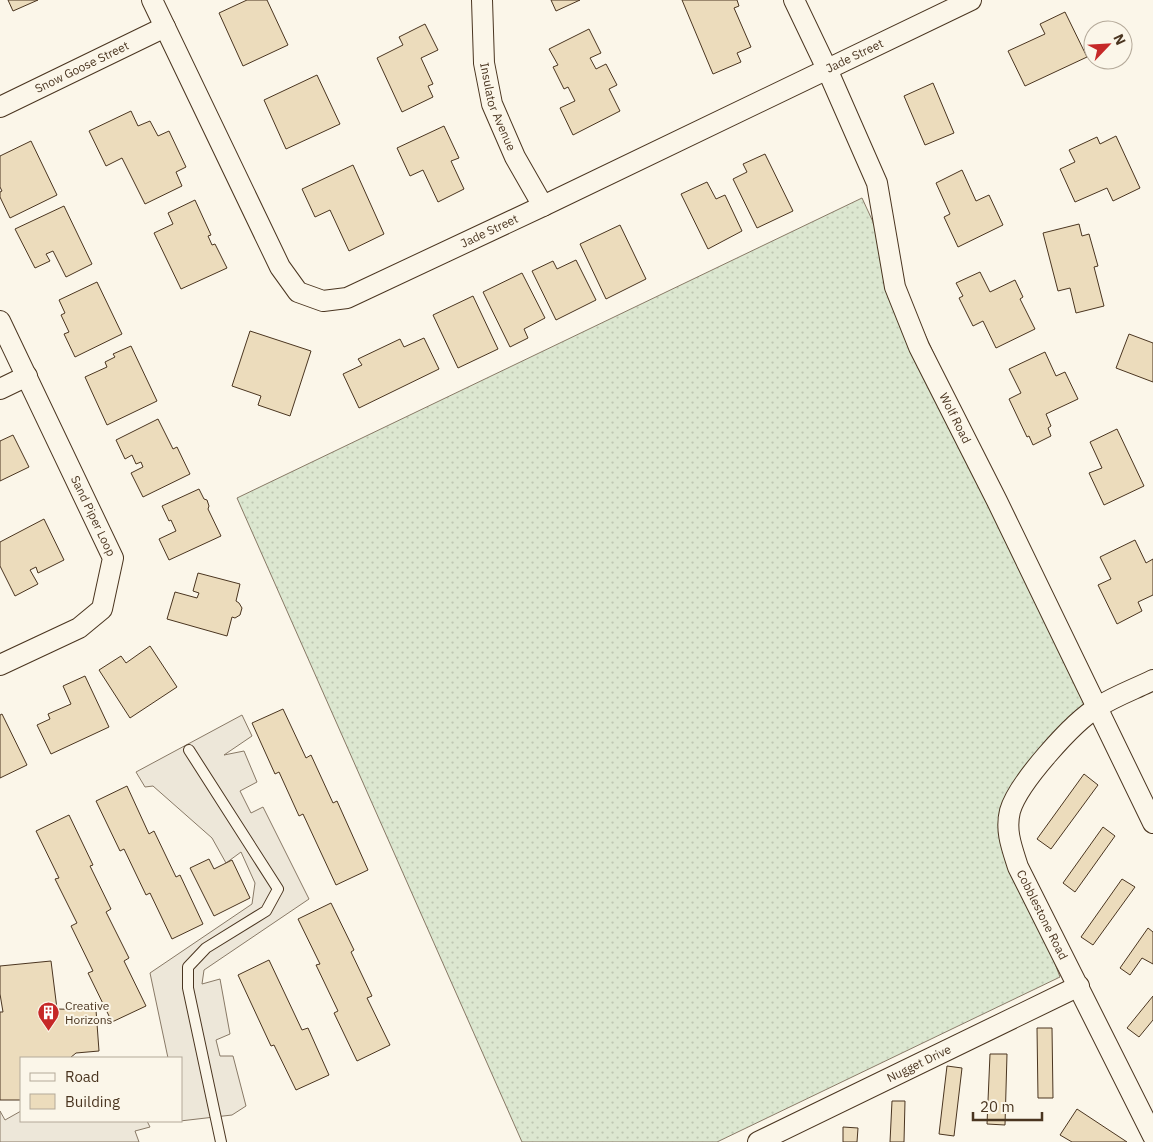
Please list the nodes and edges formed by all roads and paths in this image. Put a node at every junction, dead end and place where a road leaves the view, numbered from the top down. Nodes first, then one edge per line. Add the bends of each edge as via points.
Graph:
1 (152, 0) edge
2 (482, 0) edge
3 (794, 0) edge
4 (971, 0) edge
5 (165, 27) junction
6 (827, 69) junction
7 (0, 107) edge
8 (543, 206) junction
9 (0, 321) edge
10 (27, 376) junction
11 (0, 389) edge
12 (0, 665) edge
13 (1153, 680) edge
14 (1097, 707) junction
15 (189, 750) dead end
16 (1153, 823) edge
17 (1079, 986) junction
18 (1153, 1136) edge
19 (221, 1142) edge
20 (758, 1142) edge

1 - 5 street, Jade Street
2 - 8 street, Insulator Avenue via 484,63 492,104 515,157
3 - 6 street, Wolf Road
4 - 6 street, Jade Street
5 - 7 street, Snow Goose Street
5 - 8 street, Jade Street via 280,267 298,292 323,301 347,298
6 - 8 street, Jade Street
6 - 14 street, Wolf Road via 877,184 895,287 919,347
9 - 10 street, Sand Piper Loop
10 - 11 street
10 - 12 street, Sand Piper Loop via 113,558 102,609 79,628
13 - 14 street, Cobblestone Road
14 - 16 street, Wolf Road
14 - 17 street, Cobblestone Road via 1069,732 1025,781 1010,811 1008,838 1018,867
15 - 19 lane via 278,889 266,911 206,948 188,967 188,988
17 - 18 street, Cobblestone Road
17 - 20 street, Nugget Drive

